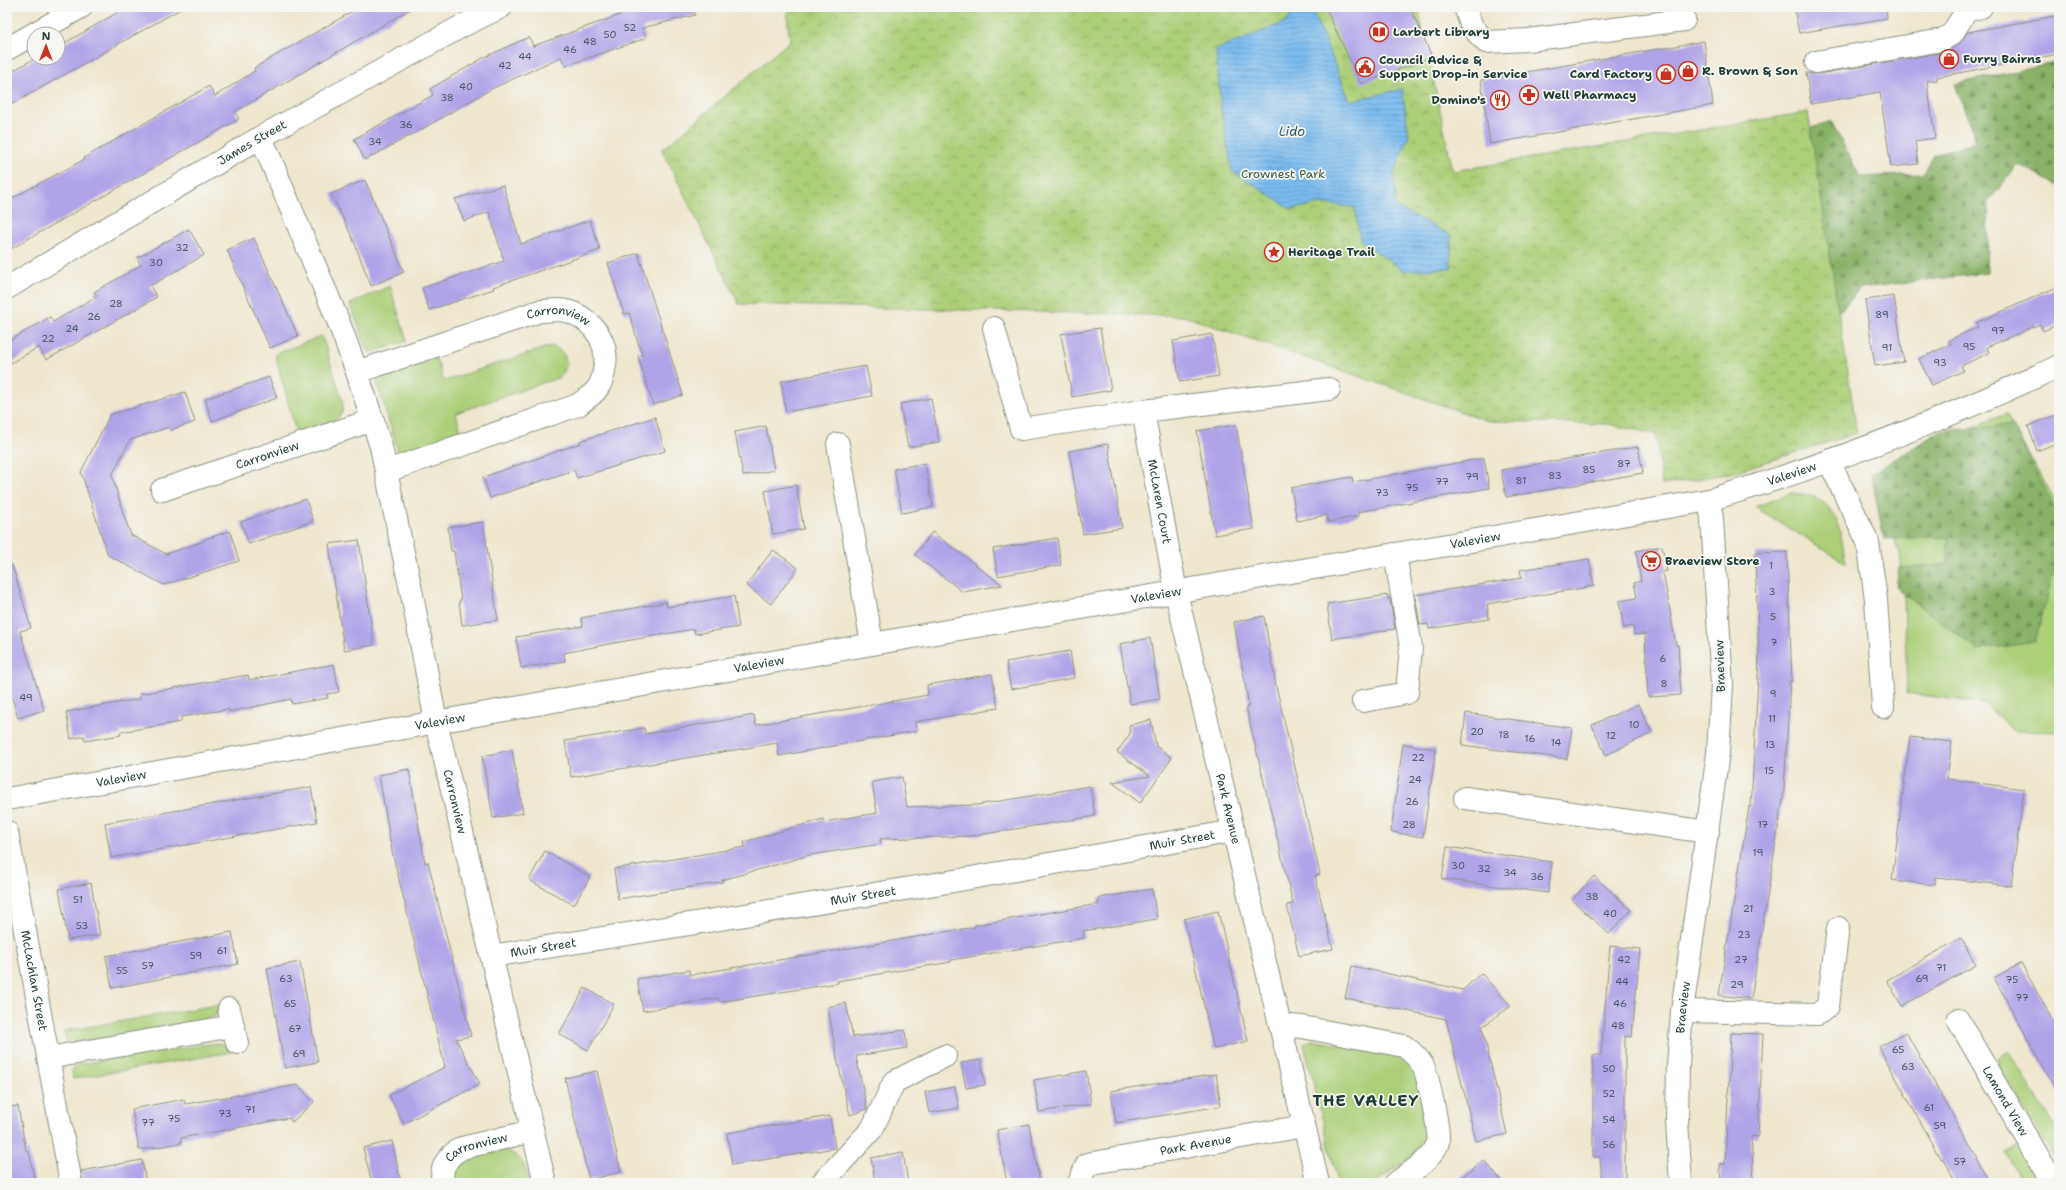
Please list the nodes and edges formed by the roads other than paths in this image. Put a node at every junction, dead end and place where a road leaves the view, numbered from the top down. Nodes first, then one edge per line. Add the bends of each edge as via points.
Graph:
1 (81, 7) edge
2 (501, 7) edge
3 (1465, 7) edge
4 (1682, 7) edge
5 (1981, 7) edge
6 (7, 49) edge
7 (1816, 62) dead end
8 (261, 137) junction
9 (7, 288) edge
10 (994, 328) dead end
11 (2059, 366) edge
12 (357, 372) junction
13 (1329, 389) dead end
14 (1143, 411) junction
15 (373, 420) junction
16 (838, 444) dead end
17 (1829, 461) junction
18 (387, 471) junction
19 (162, 490) dead end
20 (1709, 500) junction
21 (1396, 554) junction
22 (1176, 592) junction
23 (872, 644) junction
24 (1363, 701) dead end
25 (1883, 708) dead end
26 (436, 722) junction
27 (1465, 798) dead end
28 (7, 799) edge
29 (1234, 831) junction
30 (7, 832) edge
31 (1708, 832) junction
32 (1838, 928) dead end
33 (492, 956) junction
34 (1682, 1011) junction
35 (1958, 1020) dead end
36 (233, 1026) dead end
37 (1280, 1026) junction
38 (945, 1056) dead end
39 (48, 1058) junction
40 (1304, 1126) junction
41 (532, 1131) junction
42 (1083, 1173) edge
43 (71, 1183) edge
44 (443, 1183) edge
45 (545, 1183) edge
46 (822, 1183) edge
47 (1318, 1183) edge
48 (1396, 1183) edge
49 (1681, 1183) edge
50 (2053, 1183) edge

1 - 6 street
2 - 8 street, James Street
3 - 4 street via 1472,27 1486,42 1528,40 1684,20
5 - 7 street via 1966,11 1952,34 1942,40
8 - 9 street, James Street
8 - 12 street, Carronview
10 - 14 street via 1021,429
11 - 17 street, Valeview via 2009,390
12 - 15 street, Carronview
12 - 18 street, Carronview via 540,311 560,310 576,315 592,325 602,342 606,358 604,374 598,389 578,405
13 - 14 street
14 - 22 street, McLaren Court
15 - 18 street, Carronview
15 - 19 street, Carronview
16 - 23 street
17 - 20 street, Valeview
17 - 25 street via 1868,542 1876,599
18 - 26 street, Carronview
20 - 21 street, Valeview
20 - 31 street, Braeview via 1722,685 1718,753
21 - 22 street, Valeview
21 - 24 street via 1411,646 1406,693
22 - 23 street, Valeview
22 - 29 street, Park Avenue
23 - 26 street, Valeview
26 - 28 street, Valeview
26 - 33 street, Carronview
27 - 31 street
29 - 33 street, Muir Street via 954,881
29 - 37 street, Park Avenue
30 - 39 street, McLachlan Street
31 - 34 street, Braeview
32 - 34 street via 1828,1006 1818,1014
33 - 41 street, Carronview
34 - 49 street, Braeview via 1677,1122
35 - 50 street, Lamond View
36 - 39 street
37 - 40 street, Park Avenue
37 - 48 street via 1302,1027 1404,1046 1415,1055 1423,1068 1438,1143 1430,1156
38 - 46 street via 894,1082 872,1129
39 - 43 street, McLachlan Street
40 - 42 street, Park Avenue
40 - 47 street, Park Avenue
41 - 44 street, Carronview via 454,1152 447,1159
41 - 45 street, Carronview

